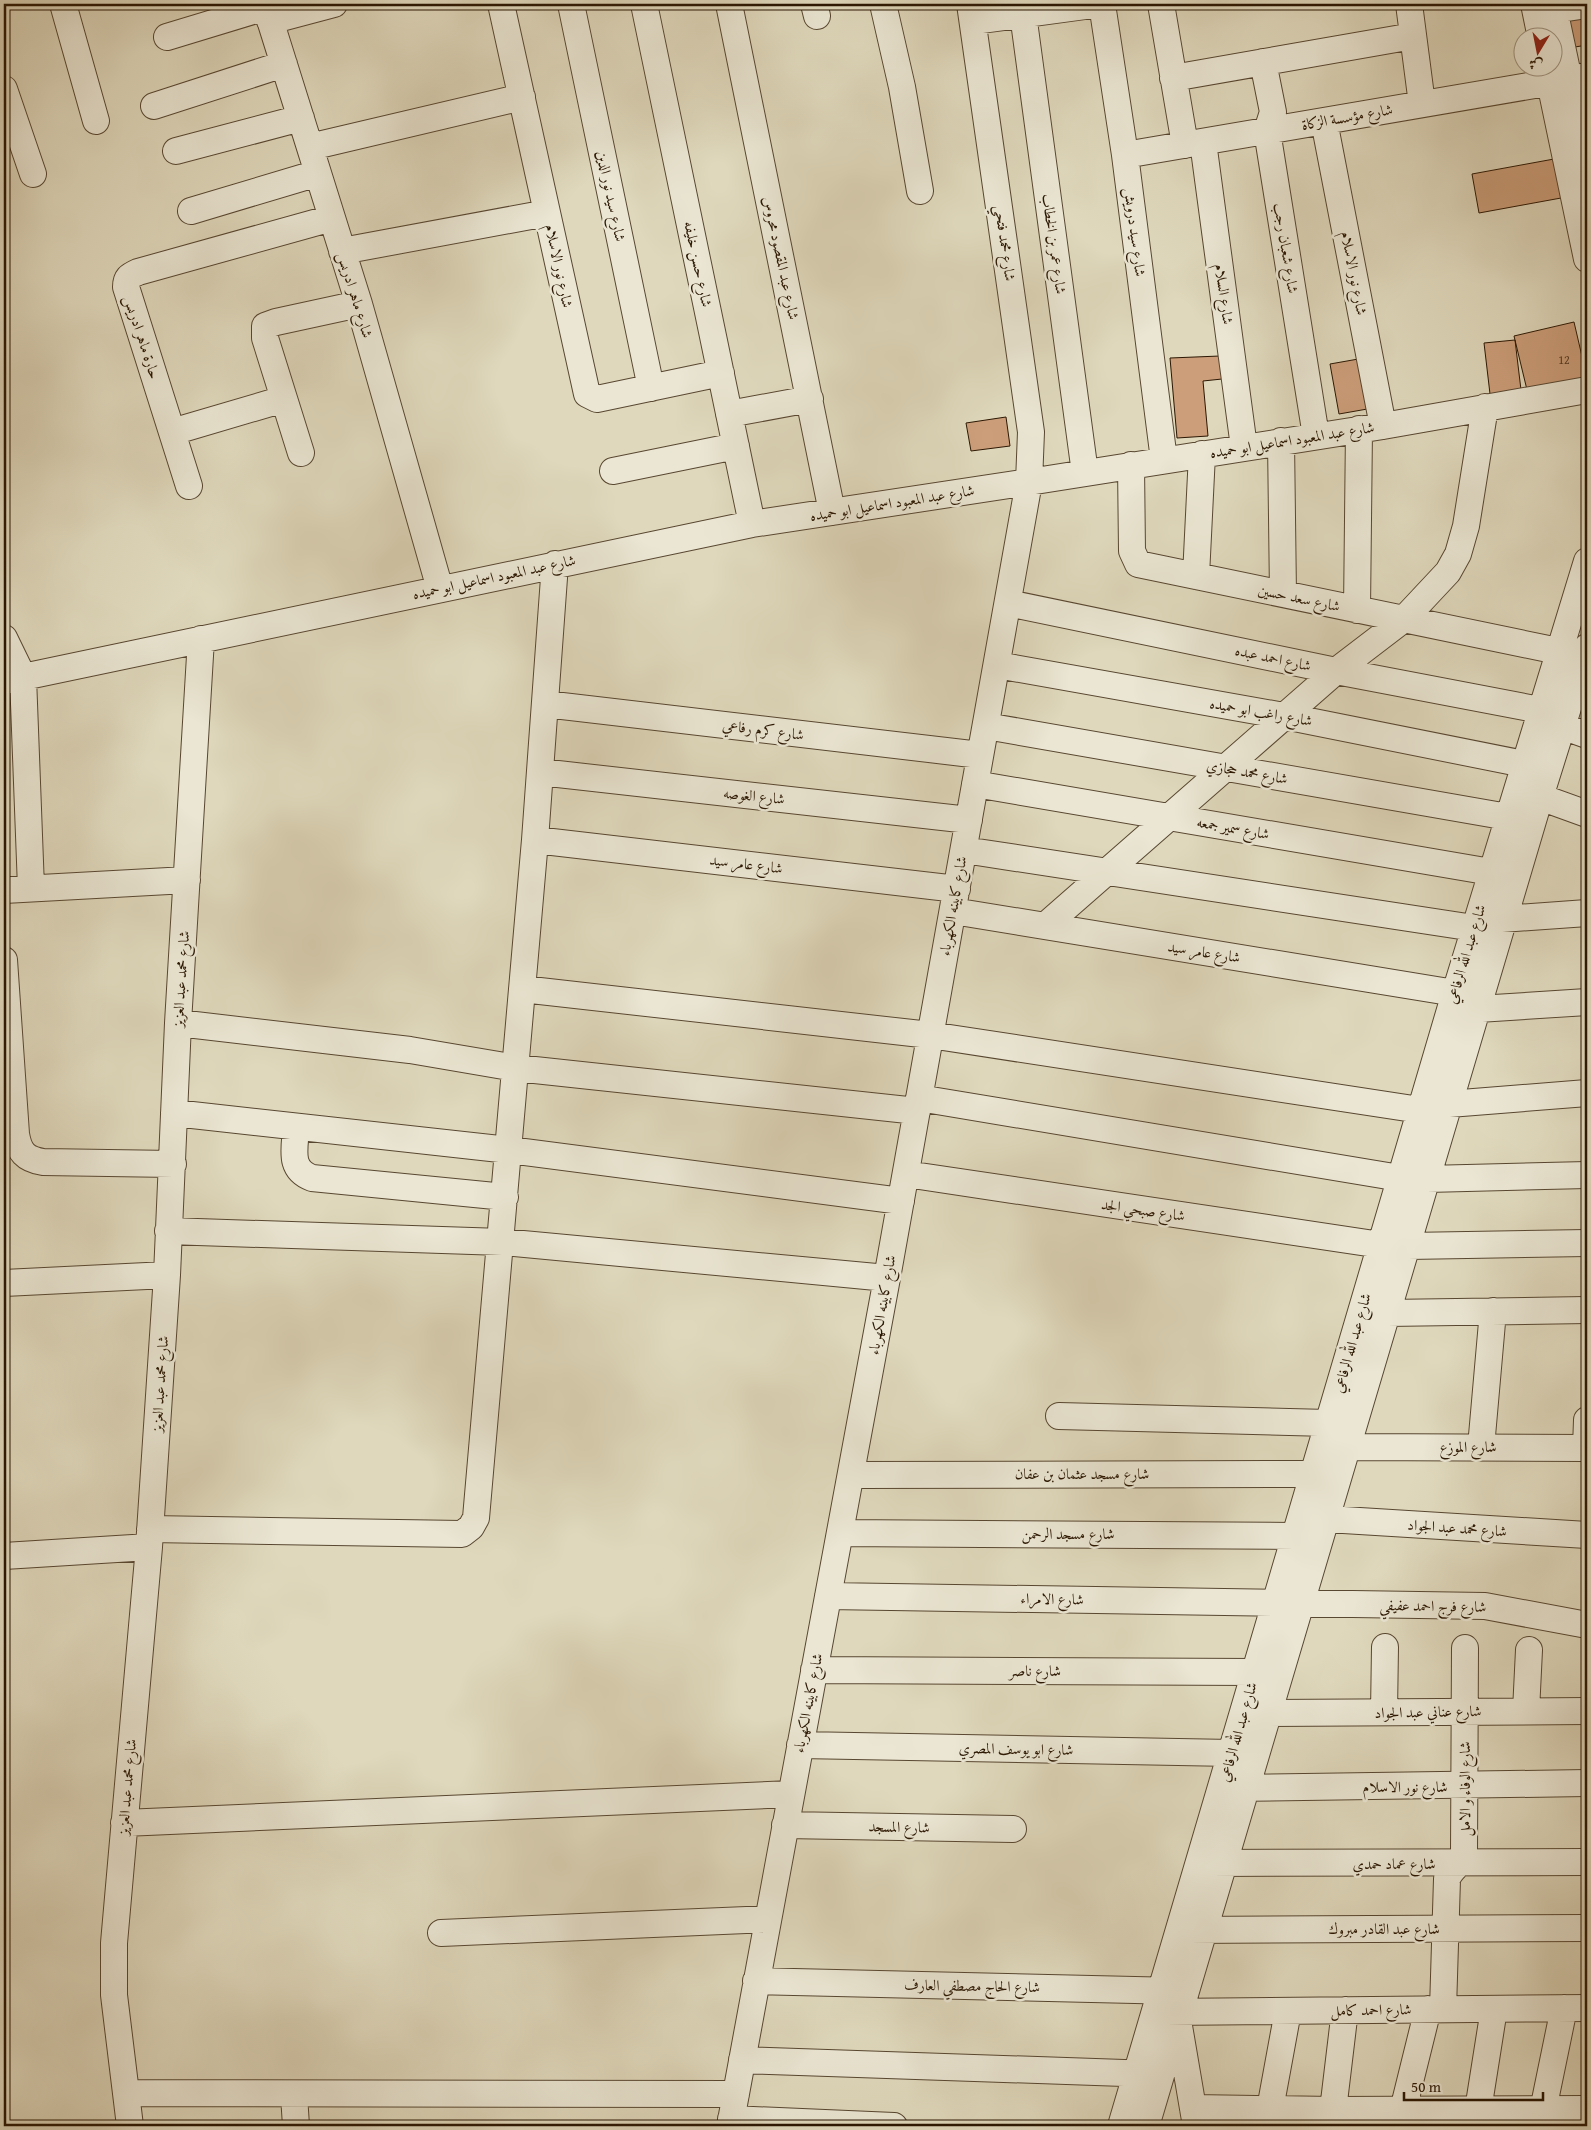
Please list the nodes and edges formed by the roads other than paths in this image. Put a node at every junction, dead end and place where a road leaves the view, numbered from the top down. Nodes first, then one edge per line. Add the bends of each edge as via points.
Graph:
1 (62, 4) edge
2 (501, 4) edge
3 (572, 4) edge
4 (644, 4) edge
5 (729, 4) edge
6 (883, 4) edge
7 (1101, 4) edge
8 (1161, 4) edge
9 (1409, 4) edge
10 (325, 5) edge
11 (1587, 5) edge
12 (1547, 6) edge
13 (267, 11) edge
14 (972, 12) edge
15 (1023, 14) junction
16 (1543, 28) edge
17 (1552, 28) edge
18 (1413, 36) junction
19 (166, 37) dead end
20 (1263, 62) junction
21 (284, 64) junction
22 (1173, 78) junction
23 (1553, 78) edge
24 (1563, 78) edge
25 (1564, 78) edge
26 (4, 89) edge
27 (522, 98) junction
28 (1422, 104) junction
29 (154, 106) dead end
30 (300, 118) junction
31 (96, 121) dead end
32 (1324, 121) junction
33 (1267, 131) junction
34 (1194, 143) junction
35 (310, 147) junction
36 (176, 151) dead end
37 (1125, 155) junction
38 (1586, 157) edge
39 (318, 173) junction
40 (34, 174) dead end
41 (920, 191) dead end
42 (191, 211) dead end
43 (547, 212) junction
44 (332, 218) junction
45 (342, 252) junction
46 (1587, 259) edge
47 (359, 304) junction
48 (721, 373) junction
49 (651, 388) junction
50 (1587, 390) edge
51 (810, 399) junction
52 (284, 400) junction
53 (1485, 407) junction
54 (729, 414) junction
55 (1371, 428) junction
56 (172, 432) junction
57 (1316, 436) junction
58 (1281, 441) junction
59 (736, 446) junction
60 (1244, 447) junction
61 (301, 453) dead end
62 (1202, 454) junction
63 (1164, 460) junction
64 (1131, 465) junction
65 (613, 471) dead end
66 (1085, 473) junction
67 (1029, 482) junction
68 (189, 486) dead end
69 (832, 512) junction
70 (752, 524) junction
71 (1587, 560) edge
72 (555, 564) junction
73 (1196, 576) junction
74 (440, 589) junction
75 (1283, 594) junction
76 (1008, 603) junction
77 (1357, 610) junction
78 (1404, 619) junction
79 (4, 638) edge
80 (201, 639) junction
81 (1587, 647) edge
82 (1558, 651) junction
83 (997, 665) junction
84 (1336, 671) junction
85 (14, 679) edge
86 (545, 704) junction
87 (1540, 710) junction
88 (1284, 716) junction
89 (986, 726) junction
90 (1562, 726) junction
91 (1587, 735) edge
92 (980, 755) junction
93 (1524, 764) junction
94 (1225, 769) junction
95 (540, 772) junction
96 (975, 784) junction
97 (1540, 797) junction
98 (1587, 814) edge
99 (1170, 817) junction
100 (1508, 817) junction
101 (969, 820) junction
102 (535, 840) junction
103 (964, 850) junction
104 (1107, 872) junction
105 (1491, 872) junction
106 (187, 880) junction
107 (31, 888) junction
108 (4, 890) edge
109 (955, 900) junction
110 (1587, 913) edge
111 (1505, 919) junction
112 (1476, 925) junction
113 (1046, 926) junction
114 (4, 960) edge
115 (522, 990) junction
116 (1455, 994) junction
117 (1587, 1002) edge
118 (1478, 1009) junction
119 (178, 1023) junction
120 (930, 1035) junction
121 (516, 1068) junction
122 (1587, 1093) edge
123 (1449, 1104) junction
124 (918, 1105) junction
125 (1420, 1110) junction
126 (174, 1113) junction
127 (296, 1128) junction
128 (509, 1150) junction
129 (173, 1164) junction
130 (906, 1174) junction
131 (1587, 1175) edge
132 (1400, 1178) junction
133 (1427, 1179) junction
134 (505, 1197) junction
135 (901, 1201) junction
136 (168, 1231) junction
137 (502, 1242) junction
138 (1587, 1243) edge
139 (1381, 1245) junction
140 (1408, 1246) junction
141 (167, 1275) junction
142 (887, 1278) junction
143 (4, 1283) edge
144 (1587, 1310) edge
145 (1493, 1311) junction
146 (1387, 1313) junction
147 (1059, 1416) dead end
148 (1587, 1420) edge
149 (1328, 1423) junction
150 (1348, 1447) junction
151 (1481, 1447) junction
152 (1587, 1448) edge
153 (1314, 1474) junction
154 (851, 1475) junction
155 (1326, 1519) junction
156 (840, 1533) junction
157 (1587, 1535) edge
158 (1295, 1536) junction
159 (149, 1538) junction
160 (4, 1556) edge
161 (828, 1596) junction
162 (1276, 1603) junction
163 (1302, 1604) junction
164 (1587, 1625) edge
165 (1385, 1647) dead end
166 (1465, 1648) dead end
167 (1529, 1650) dead end
168 (814, 1670) junction
169 (1256, 1672) junction
170 (1587, 1710) edge
171 (1464, 1711) junction
172 (1526, 1711) junction
173 (1384, 1712) junction
174 (1270, 1713) junction
175 (800, 1745) junction
176 (1232, 1753) junction
177 (1587, 1784) edge
178 (1466, 1786) junction
179 (1235, 1788) junction
180 (791, 1794) junction
181 (124, 1823) junction
182 (785, 1825) junction
183 (1013, 1829) dead end
184 (1587, 1862) edge
185 (1213, 1864) junction
186 (1458, 1864) junction
187 (768, 1919) junction
188 (1446, 1928) junction
189 (1587, 1928) edge
190 (1192, 1930) junction
191 (441, 1933) dead end
192 (756, 1981) junction
193 (1172, 2005) junction
194 (1576, 2008) edge
195 (1435, 2009) junction
196 (1494, 2009) junction
197 (1345, 2010) junction
198 (1288, 2011) junction
199 (742, 2060) junction
200 (1150, 2073) junction
201 (126, 2093) junction
202 (294, 2094) junction
203 (736, 2094) junction
204 (1270, 2109) junction
205 (1587, 2109) edge
206 (1333, 2110) junction
207 (1403, 2110) junction
208 (1478, 2110) junction
209 (1543, 2110) junction
210 (1194, 2117) edge
211 (731, 2123) edge
212 (130, 2126) edge
213 (296, 2126) edge
214 (894, 2126) edge
215 (1121, 2126) edge
216 (1146, 2126) edge

1 - 31 street
2 - 27 street, شارع نور الاسلام
3 - 49 street, شارع سيد نور الدين
4 - 48 street, شارع حسن خليفه
5 - 51 street, شارع عبد المقصود محروس
6 - 41 street via 902,87
7 - 15 street
7 - 37 street, شارع سيد درويش
8 - 22 street
9 - 18 street
10 - 13 street
11 - 12 street
12 - 16 street
12 - 17 street
13 - 19 street
13 - 21 street, شارع ماهر ادريس
14 - 15 street
14 - 67 street, شارع محمد فتحي via 1031,432
15 - 66 street, شارع عمر بن الخطاب
18 - 20 street
18 - 28 street
20 - 22 street
20 - 33 street, شارع شعبان رجب via 1273,112
21 - 29 street
21 - 30 street, شارع ماهر ادريس
22 - 34 street
23 - 28 street, شارع مؤسسة الزكاة
24 - 46 street
25 - 38 street
26 - 40 street
27 - 35 street
27 - 43 street, شارع نور الاسلام
28 - 32 street, شارع مؤسسة الزكاة
30 - 35 street, شارع ماهر ادريس
30 - 36 street
32 - 33 street, شارع مؤسسة الزكاة
32 - 55 street, شارع نور الاسلام
33 - 34 street, شارع مؤسسة الزكاة
33 - 57 street, شارع شعبان رجب
34 - 37 street, شارع مؤسسة الزكاة
34 - 60 street, شارع السلام
35 - 39 street, شارع ماهر ادريس
37 - 63 street, شارع سيد درويش
39 - 42 street
39 - 44 street, شارع ماهر ادريس
43 - 45 street
43 - 49 street, شارع نور الاسلام via 587,394 597,399
44 - 45 street, شارع ماهر ادريس
44 - 56 street, حارة ماهر ادريس via 129,276 126,287
45 - 47 street, شارع ماهر ادريس
47 - 52 street via 265,326 265,338
47 - 74 street, شارع ماهر ادريس
48 - 49 street, شارع نور الاسلام
48 - 54 street, شارع حسن خليفه
50 - 53 street, شارع عبد المعبود اسماعيل ابو حميده
51 - 54 street
51 - 69 street, شارع عبد المقصود محروس
52 - 56 street
52 - 61 street
53 - 55 street, شارع عبد المعبود اسماعيل ابو حميده
53 - 78 street via 1466,526 1458,554 1448,572
54 - 59 street, شارع حسن خليفه
55 - 57 street, شارع عبد المعبود اسماعيل ابو حميده
55 - 77 street, شارع نور الاسلام
56 - 68 street, حارة ماهر ادريس
57 - 58 street, شارع عبد المعبود اسماعيل ابو حميده
58 - 60 street, شارع عبد المعبود اسماعيل ابو حميده
58 - 75 street
59 - 65 street
59 - 70 street, شارع حسن خليفه
60 - 62 street, شارع عبد المعبود اسماعيل ابو حميده
62 - 63 street, شارع عبد المعبود اسماعيل ابو حميده
62 - 73 street
63 - 64 street, شارع عبد المعبود اسماعيل ابو حميده
64 - 66 street, شارع عبد المعبود اسماعيل ابو حميده
64 - 73 street, شارع سعد حسين via 1134,559 1145,566
66 - 67 street, شارع عبد المعبود اسماعيل ابو حميده
67 - 69 street, شارع عبد المعبود اسماعيل ابو حميده
67 - 76 street, شارع كابينه الكهرباء
69 - 70 street, شارع عبد المعبود اسماعيل ابو حميده
70 - 72 street, شارع عبد المعبود اسماعيل ابو حميده
71 - 82 street, شارع عبد الله الرفاعي
72 - 74 street, شارع عبد المعبود اسماعيل ابو حميده
72 - 86 street
73 - 75 street, شارع سعد حسين
74 - 80 street, شارع عبد المعبود اسماعيل ابو حميده
75 - 77 street, شارع سعد حسين
76 - 83 street, شارع كابينه الكهرباء
76 - 84 street, شارع احمد عبده
77 - 78 street, شارع سعد حسين
78 - 82 street, شارع سعد حسين
78 - 84 street
79 - 85 street
80 - 85 street, شارع عبد المعبود اسماعيل ابو حميده
80 - 106 street, شارع محمد عبد العزيز
81 - 90 street, شارع عبد الله الرفاعي
82 - 87 street, شارع عبد الله الرفاعي
83 - 88 street, شارع راغب ابو حميده
83 - 89 street, شارع كابينه الكهرباء
84 - 87 street, شارع احمد عبده
84 - 88 street
85 - 107 street
86 - 92 street, شارع كرم رفاعي
86 - 95 street
87 - 93 street, شارع عبد الله الرفاعي
88 - 93 street, شارع راغب ابو حميده
88 - 94 street
89 - 92 street, شارع كابينه الكهرباء
89 - 94 street, شارع محمد حجازي
90 - 91 street
90 - 97 street, شارع عبد الله الرفاعي
92 - 96 street, شارع كابينه الكهرباء
93 - 100 street, شارع عبد الله الرفاعي
94 - 99 street
94 - 100 street, شارع محمد حجازي
95 - 101 street, شارع الغوصه
95 - 102 street
96 - 99 street, شارع سمير جمعه
96 - 101 street, شارع كابينه الكهرباء
97 - 98 street
97 - 111 street, شارع عبد الله الرفاعي
99 - 104 street
99 - 105 street, شارع سمير جمعه
100 - 105 street, شارع عبد الله الرفاعي
101 - 103 street, شارع كابينه الكهرباء
102 - 109 street, شارع عامر سيد
102 - 115 street
103 - 104 street
103 - 109 street, شارع كابينه الكهرباء
104 - 112 street
104 - 113 street
105 - 112 street, شارع عبد الله الرفاعي
106 - 107 street
106 - 119 street, شارع محمد عبد العزيز
107 - 108 street
109 - 113 street, شارع عامر سيد
109 - 120 street, شارع كابينه الكهرباء
110 - 111 street
111 - 112 street
111 - 118 street, شارع عبد الله الرفاعي
112 - 116 street, شارع عبد الله الرفاعي
113 - 116 street, شارع عامر سيد
114 - 129 street via 16,1134 23,1154 43,1162
115 - 120 street
115 - 121 street
116 - 125 street, شارع عبد الله الرفاعي
117 - 118 street
118 - 123 street, شارع عبد الله الرفاعي
119 - 121 street via 410,1050
119 - 126 street, شارع محمد عبد العزيز
120 - 124 street, شارع كابينه الكهرباء
120 - 125 street
121 - 124 street
121 - 128 street
122 - 123 street
123 - 133 street, شارع عبد الله الرفاعي
124 - 130 street, شارع كابينه الكهرباء
124 - 132 street
125 - 132 street, شارع عبد الله الرفاعي
126 - 127 street
126 - 129 street, شارع محمد عبد العزيز
127 - 128 street
127 - 134 street via 294,1161 298,1169 312,1178
128 - 134 street
128 - 135 street
129 - 136 street, شارع محمد عبد العزيز
130 - 135 street, شارع كابينه الكهرباء
130 - 139 street, شارع صبحي الجد
131 - 133 street
132 - 139 street, شارع عبد الله الرفاعي
133 - 140 street, شارع عبد الله الرفاعي
134 - 137 street
135 - 142 street, شارع كابينه الكهرباء
136 - 137 street
136 - 141 street, شارع محمد عبد العزيز
137 - 142 street
137 - 159 street via 477,1505 471,1527 462,1534
138 - 140 street
139 - 149 street, شارع عبد الله الرفاعي
140 - 146 street, شارع عبد الله الرفاعي
141 - 143 street
141 - 159 street, شارع محمد عبد العزيز
142 - 154 street, شارع كابينه الكهرباء
144 - 145 street
145 - 146 street
145 - 151 street
146 - 150 street, شارع عبد الله الرفاعي
147 - 149 street
148 - 152 street
149 - 153 street, شارع عبد الله الرفاعي
150 - 151 street, شارع الموزع
150 - 155 street, شارع عبد الله الرفاعي
151 - 152 street, شارع الموزع
153 - 154 street, شارع مسجد عثمان بن عفان
153 - 158 street, شارع عبد الله الرفاعي
154 - 156 street, شارع كابينه الكهرباء
155 - 157 street, شارع محمد عبد الجواد
155 - 163 street, شارع عبد الله الرفاعي
156 - 158 street, شارع مسجد الرحمن
156 - 161 street, شارع كابينه الكهرباء
158 - 162 street, شارع عبد الله الرفاعي
159 - 160 street
159 - 181 street, شارع محمد عبد العزيز
161 - 162 street, شارع الامراء
161 - 168 street, شارع كابينه الكهرباء
162 - 163 street, شارع فرج احمد عفيفي
162 - 169 street, شارع عبد الله الرفاعي
163 - 164 street, شارع فرج احمد عفيفي via 1485,1606
163 - 174 street, شارع عبد الله الرفاعي
165 - 173 street
166 - 171 street, شارع الوفاء و الامل
167 - 172 street
168 - 169 street, شارع ناصر
168 - 175 street, شارع كابينه الكهرباء
169 - 176 street, شارع عبد الله الرفاعي
170 - 172 street, شارع عناني عبد الجواد
171 - 172 street, شارع عناني عبد الجواد
171 - 173 street, شارع عناني عبد الجواد
171 - 178 street, شارع الوفاء و الامل
173 - 174 street, شارع عناني عبد الجواد
174 - 179 street, شارع عبد الله الرفاعي
175 - 176 street, شارع ابو يوسف المصري
175 - 180 street, شارع كابينه الكهرباء
176 - 179 street, شارع عبد الله الرفاعي
177 - 178 street, شارع نور الاسلام
178 - 179 street, شارع نور الاسلام
178 - 186 street, شارع الوفاء و الامل via 1464,1854
179 - 185 street, شارع عبد الله الرفاعي
180 - 181 street
180 - 182 street, شارع كابينه الكهرباء
181 - 201 street, شارع محمد عبد العزيز via 116,1898 114,1995
182 - 183 street, شارع المسجد
182 - 187 street, شارع كابينه الكهرباء
184 - 186 street, شارع عماد حمدي
185 - 186 street, شارع عماد حمدي
185 - 190 street, شارع عبد الله الرفاعي
186 - 188 street, شارع الوفاء و الامل via 1447,1879
187 - 191 street
187 - 192 street, شارع كابينه الكهرباء
188 - 189 street, شارع عبد القادر مبروك
188 - 190 street, شارع عبد القادر مبروك
188 - 195 street, شارع الوفاء و الامل
190 - 193 street, شارع عبد الله الرفاعي
192 - 193 street, شارع الحاج مصطفي العارف
192 - 199 street, شارع كابينه الكهرباء
193 - 198 street, شارع احمد كامل
193 - 200 street, شارع عبد الله الرفاعي
193 - 210 street
194 - 196 street, شارع احمد كامل
194 - 209 street
195 - 196 street, شارع احمد كامل
195 - 197 street, شارع احمد كامل
195 - 207 street, شارع الوفاء و الامل
196 - 208 street
197 - 198 street, شارع احمد كامل
197 - 206 street
198 - 204 street
199 - 200 street
199 - 203 street, شارع كابينه الكهرباء
200 - 215 street, شارع عبد الله الرفاعي
200 - 216 street, شارع عبد الله الرفاعي
201 - 202 street
201 - 212 street, شارع محمد عبد العزيز
202 - 203 street
202 - 213 street
203 - 211 street, شارع كابينه الكهرباء
204 - 206 street
204 - 210 street
205 - 209 street
206 - 207 street
207 - 208 street
208 - 209 street
211 - 214 street

